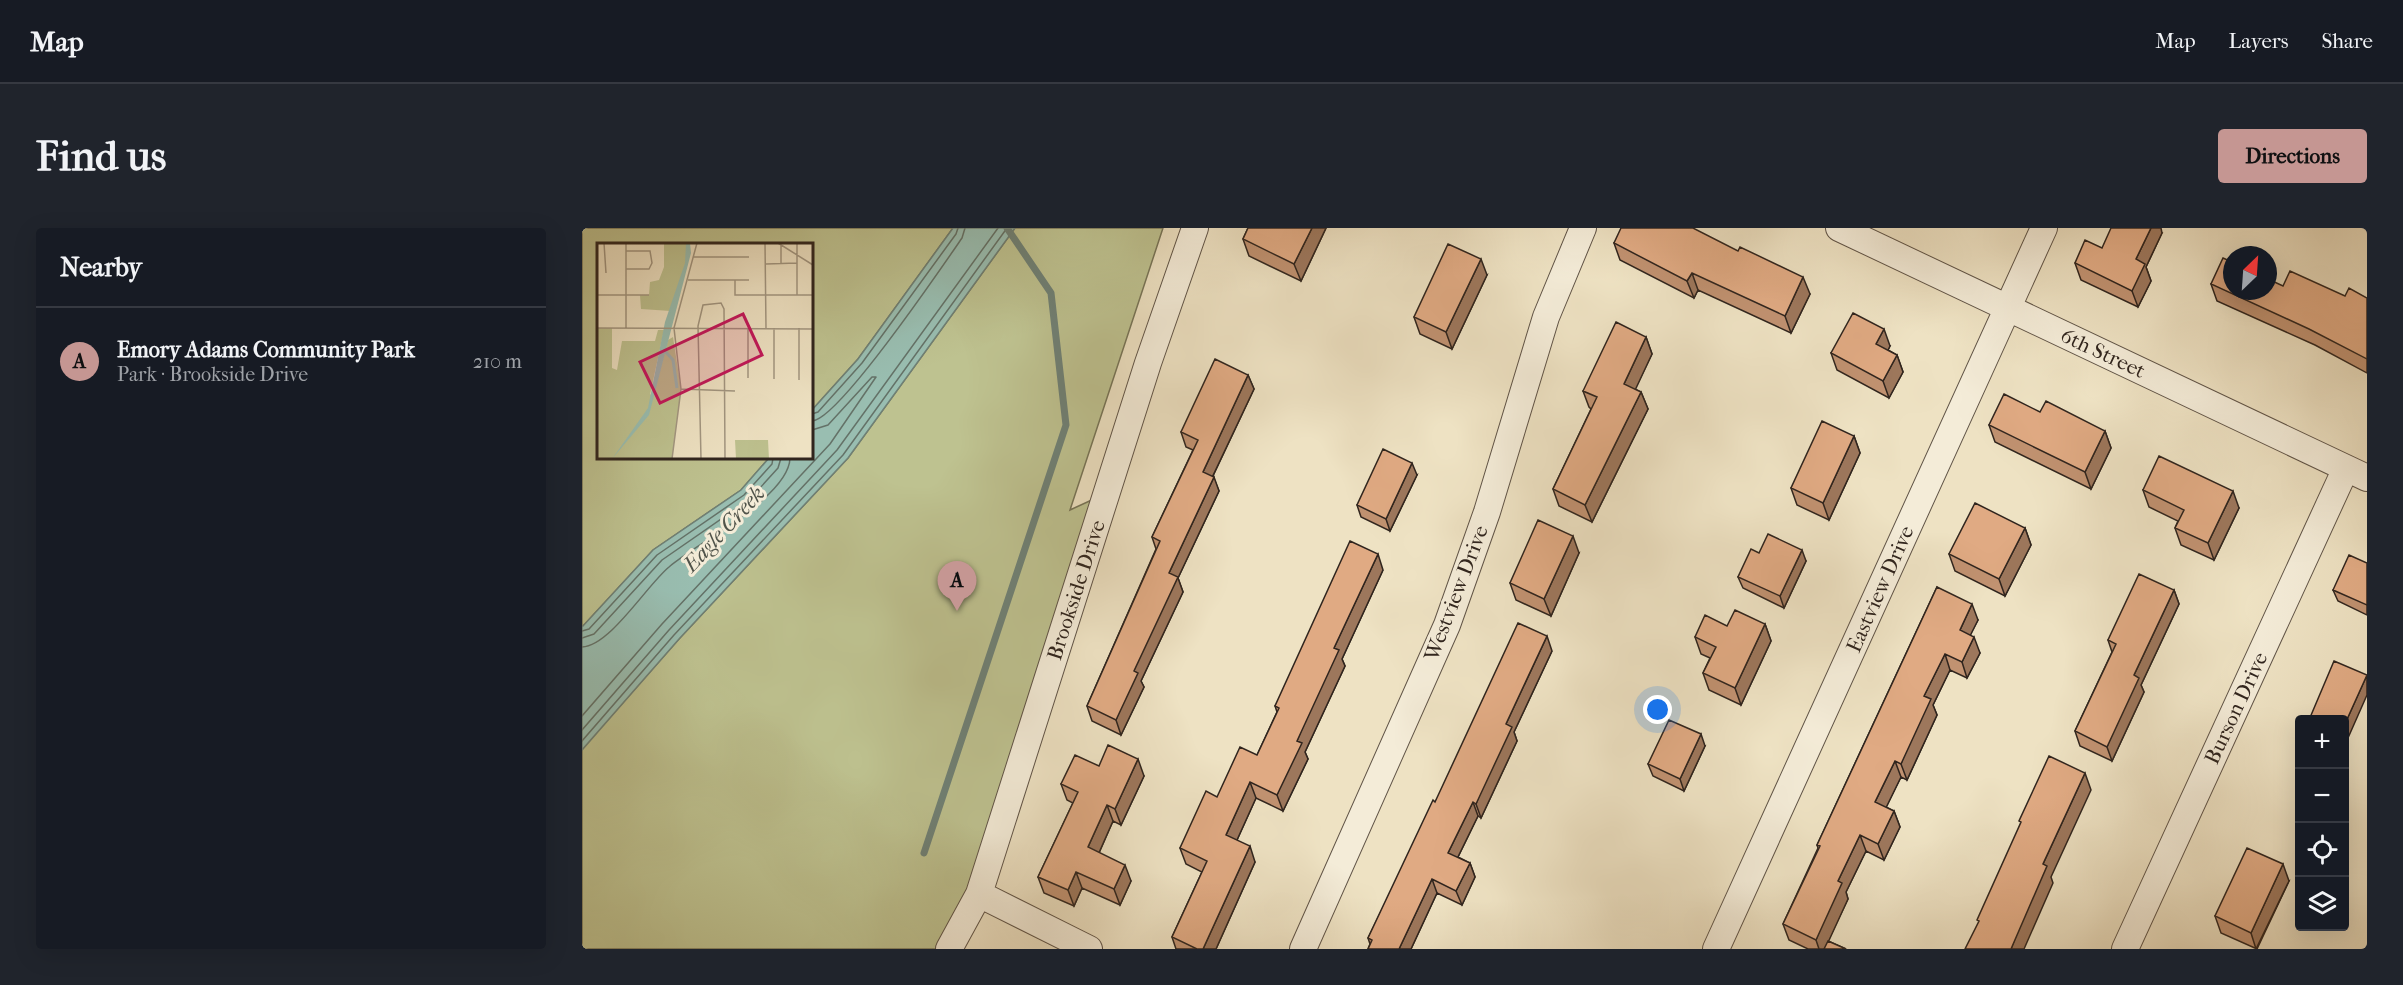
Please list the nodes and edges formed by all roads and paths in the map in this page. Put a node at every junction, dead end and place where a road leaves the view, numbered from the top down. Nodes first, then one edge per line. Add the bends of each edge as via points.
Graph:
1 (1195, 228) edge
2 (1584, 228) edge
3 (1839, 228) edge
4 (2044, 228) edge
5 (2008, 308) junction
6 (2356, 473) edge
7 (979, 894) junction
8 (948, 949) edge
9 (1089, 949) edge
10 (1303, 949) edge
11 (1716, 949) edge
12 (2126, 949) edge

1 - 7 street, Brookside Drive
2 - 10 street, Westview Drive via 1546,317 1474,551 1447,624
3 - 5 street, 6th Street
4 - 5 street, Eastview Drive
5 - 6 street, 6th Street
5 - 11 street, Eastview Drive
6 - 12 street, Burson Drive
7 - 8 street, Brookside Drive
7 - 9 street

